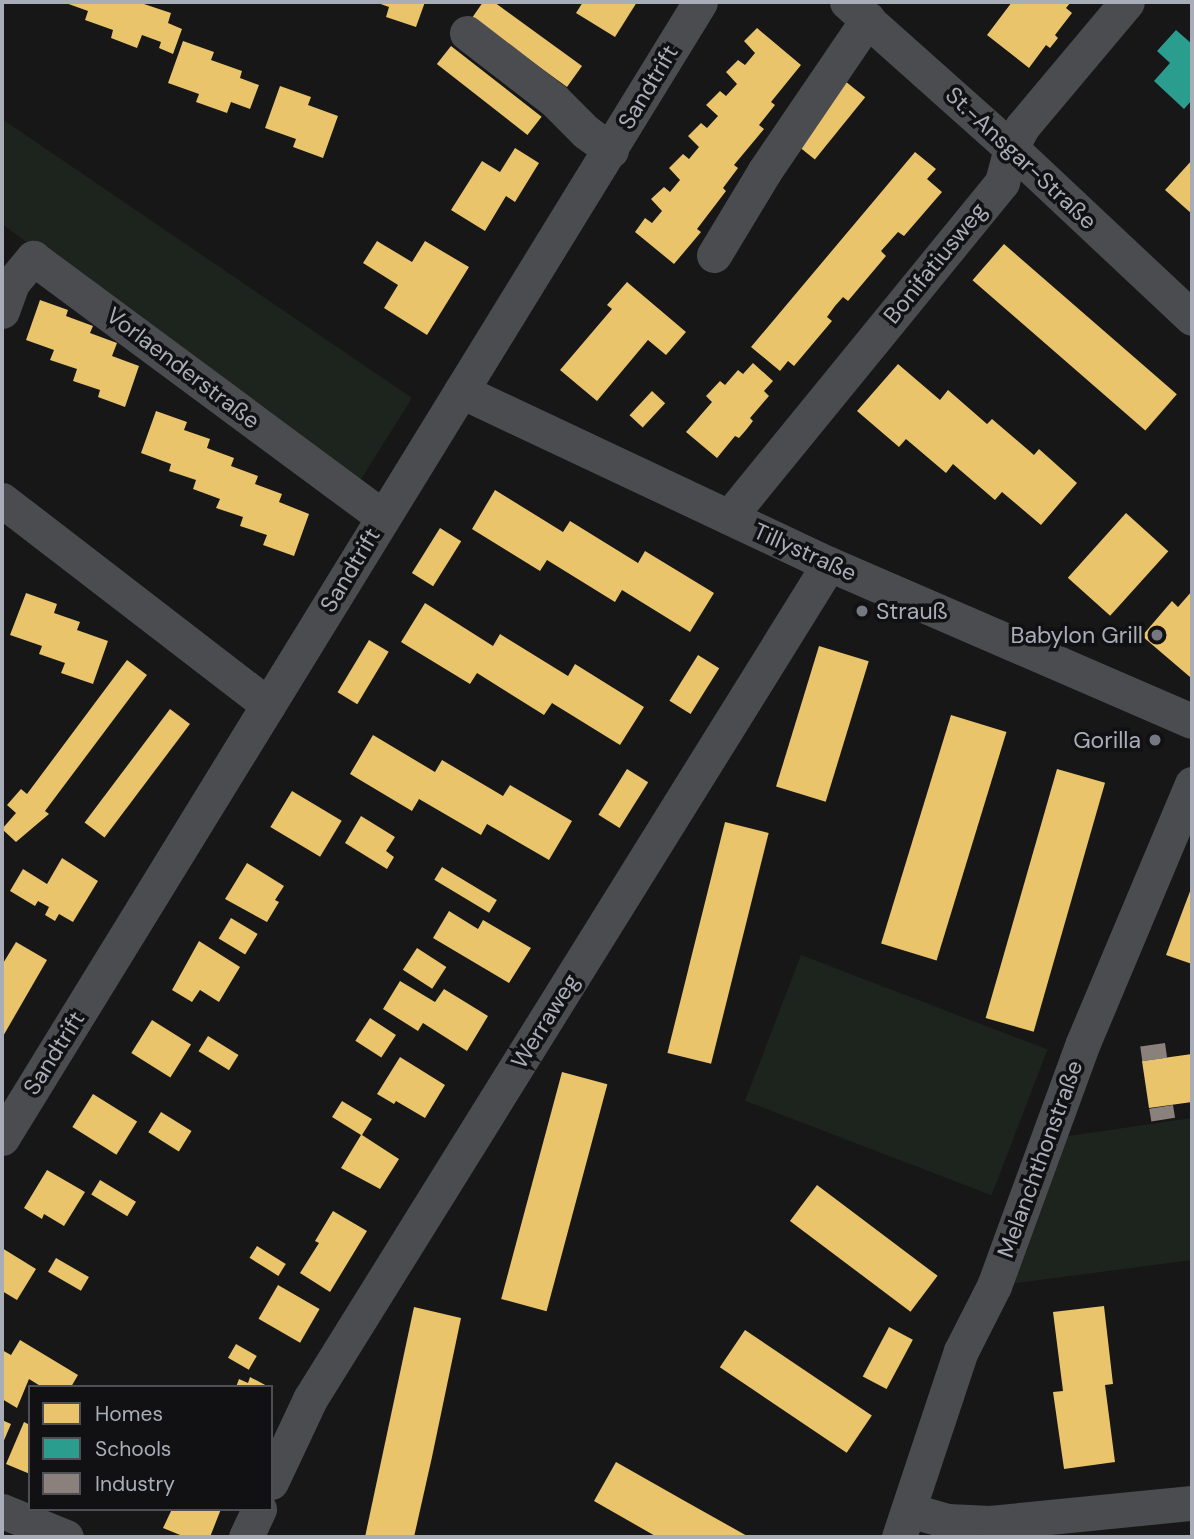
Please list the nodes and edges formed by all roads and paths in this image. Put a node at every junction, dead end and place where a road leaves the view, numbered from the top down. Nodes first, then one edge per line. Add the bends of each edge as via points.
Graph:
1 (700, 2) edge
2 (1127, 2) edge
3 (857, 10) edge
4 (467, 33) dead end
5 (1011, 148) junction
6 (611, 149) junction
7 (714, 255) dead end
8 (2, 311) edge
9 (1192, 318) edge
10 (461, 391) junction
11 (2, 500) edge
12 (383, 517) junction
13 (729, 517) junction
14 (829, 564) junction
15 (268, 705) junction
16 (1192, 721) edge
17 (1192, 785) edge
18 (2, 1138) edge
19 (273, 1478) edge
20 (1192, 1503) edge
21 (2, 1511) edge
22 (258, 1511) edge
23 (904, 1524) edge
24 (66, 1537) edge
25 (246, 1537) edge

1 - 6 street, Sandtrift
2 - 5 street, Bonifatiusweg via 1022,127
3 - 5 street, St.-Ansgar-Straße
3 - 7 street
4 - 6 street
5 - 9 street, St.-Ansgar-Straße
5 - 13 street, Bonifatiusweg via 1002,182
6 - 10 street, Sandtrift
8 - 12 street, Vorlaenderstraße via 12,284 33,258
10 - 12 street, Sandtrift
10 - 13 street, Tillystraße
11 - 15 street
12 - 15 street, Sandtrift
13 - 14 street, Tillystraße
14 - 16 street, Tillystraße
14 - 19 street, Werraweg via 310,1399
15 - 18 street, Sandtrift
17 - 23 street, Melanchthonstraße via 1083,1043 994,1286 961,1351
20 - 23 street via 990,1523
21 - 24 street
22 - 25 street

